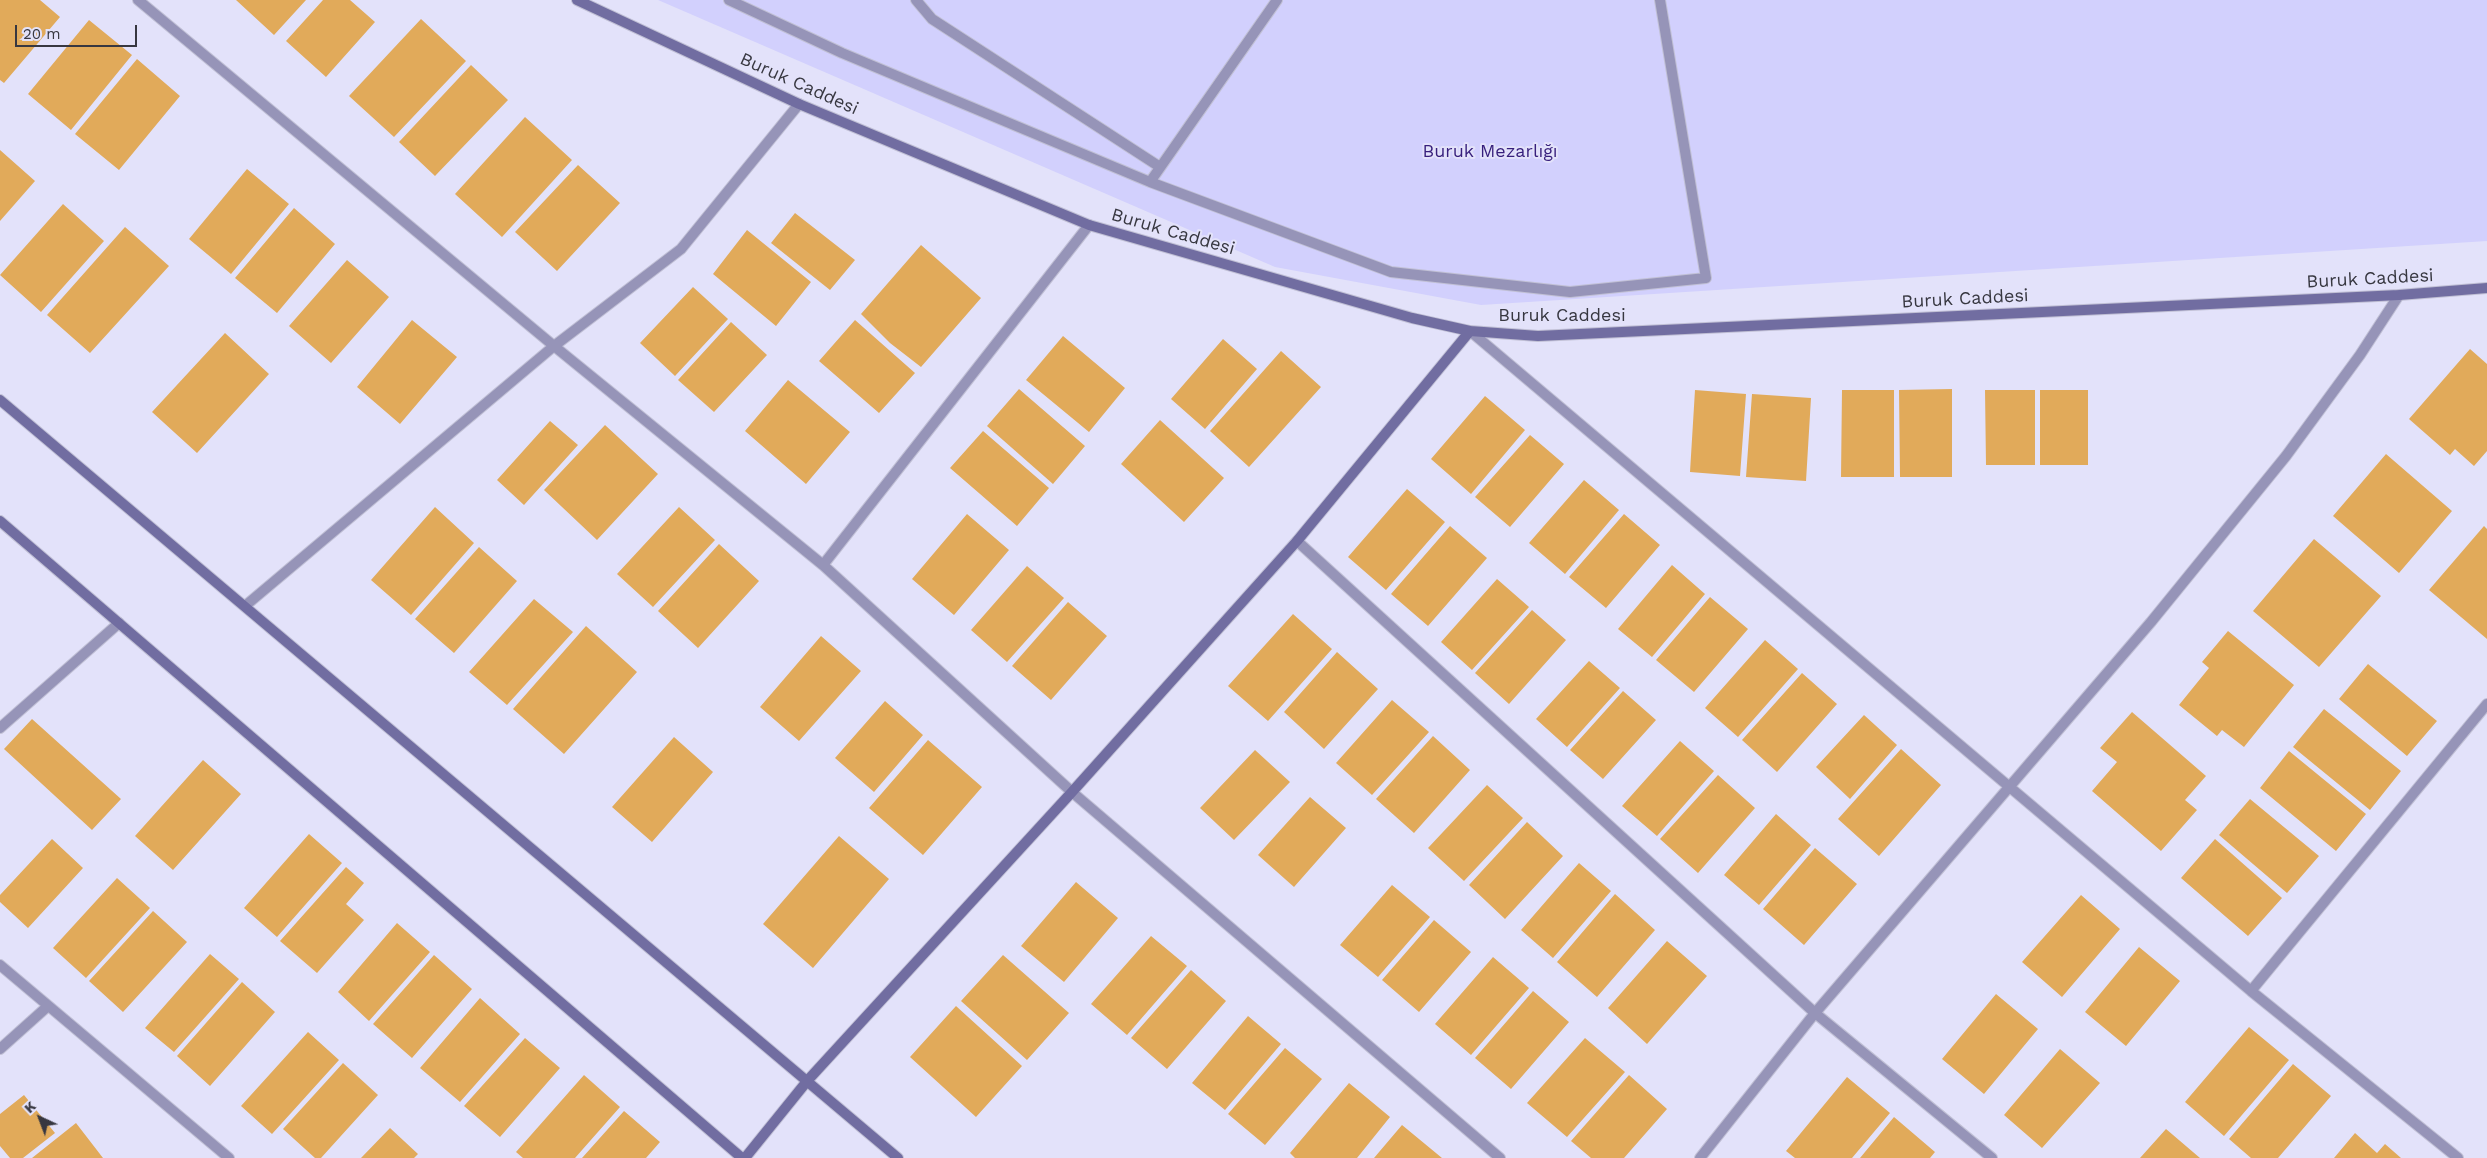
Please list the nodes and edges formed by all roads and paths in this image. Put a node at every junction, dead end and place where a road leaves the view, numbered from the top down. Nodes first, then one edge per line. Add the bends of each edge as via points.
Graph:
1 (138, 0) edge
2 (577, 0) edge
3 (729, 0) edge
4 (916, 0) edge
5 (1277, 0) edge
6 (1660, 0) edge
7 (799, 104) junction
8 (1160, 167) junction
9 (1150, 182) junction
10 (1089, 225) junction
11 (2487, 288) edge
12 (2399, 295) junction
13 (1470, 331) junction
14 (554, 346) junction
15 (0, 400) edge
16 (0, 521) edge
17 (1298, 541) junction
18 (823, 565) junction
19 (245, 606) junction
20 (119, 623) junction
21 (2487, 704) edge
22 (0, 728) edge
23 (2011, 786) junction
24 (1072, 792) junction
25 (0, 965) edge
26 (2251, 991) junction
27 (48, 1006) junction
28 (1815, 1013) junction
29 (0, 1049) edge
30 (808, 1080) junction
31 (229, 1158) edge
32 (743, 1158) edge
33 (898, 1158) edge
34 (1500, 1158) edge
35 (1700, 1158) edge
36 (1992, 1158) edge
37 (2458, 1158) edge

1 - 14 street
2 - 7 main road, Buruk Caddesi
3 - 9 street via 842,53
4 - 8 street via 932,19
5 - 8 street
6 - 9 street via 1706,278 1570,292 1391,272
7 - 10 main road, Buruk Caddesi
7 - 14 street via 681,249
8 - 9 street
10 - 13 main road, Buruk Caddesi via 1412,318
10 - 18 street
11 - 12 main road, Buruk Caddesi
12 - 13 main road, Buruk Caddesi via 1538,336
12 - 23 street via 2360,355 2286,456 2151,622
13 - 17 main road
13 - 23 street
14 - 18 street
14 - 19 street
15 - 19 main road
16 - 20 main road
17 - 24 main road
17 - 28 street
18 - 24 street
19 - 30 main road
20 - 22 street
20 - 32 main road
21 - 26 street
23 - 26 street
23 - 28 street
24 - 30 main road
24 - 34 street
25 - 27 street
26 - 37 street
27 - 29 street
27 - 31 street
28 - 35 street
28 - 36 street
30 - 32 main road
30 - 33 main road

